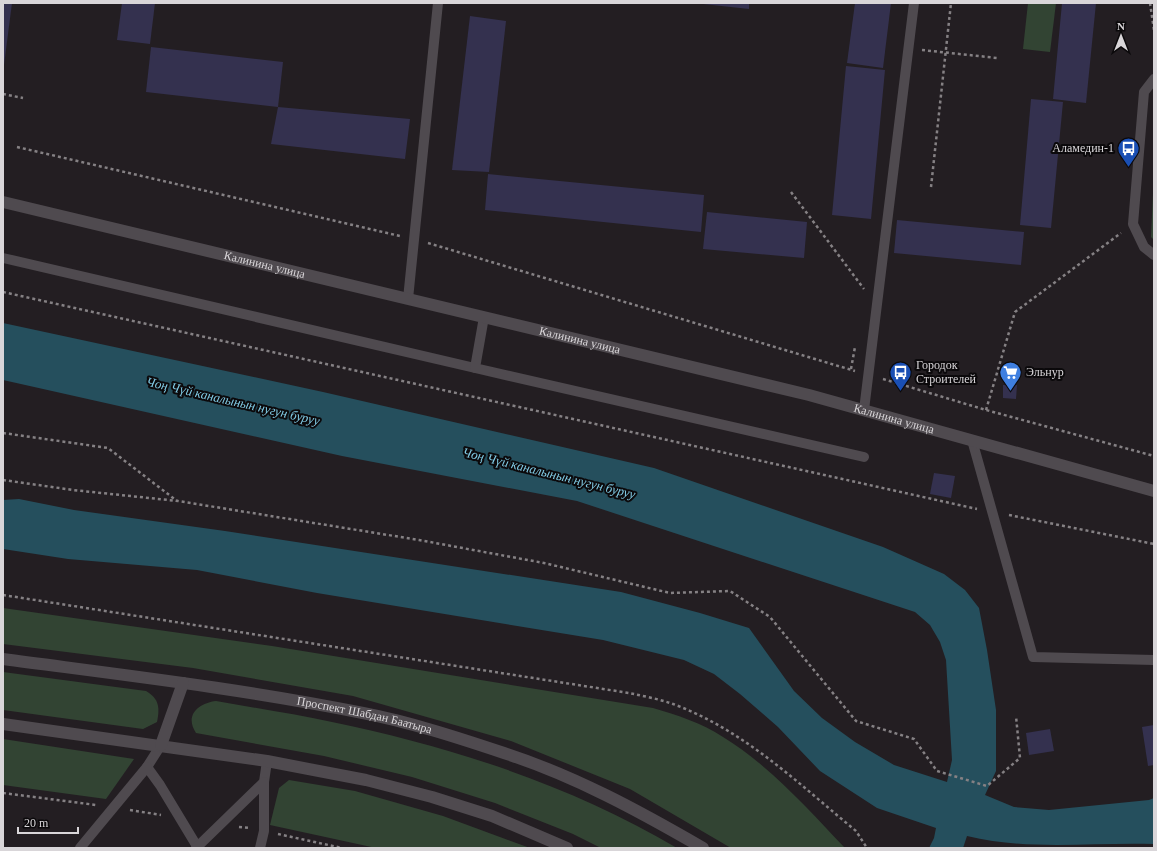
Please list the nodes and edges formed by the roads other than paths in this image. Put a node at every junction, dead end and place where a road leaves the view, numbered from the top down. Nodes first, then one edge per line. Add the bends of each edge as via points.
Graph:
1 (438, 3) edge
2 (914, 3) edge
3 (1154, 79) edge
4 (3, 202) edge
5 (1154, 255) edge
6 (3, 258) edge
7 (408, 299) junction
8 (484, 317) junction
9 (475, 368) junction
10 (864, 410) junction
11 (972, 440) junction
12 (864, 457) dead end
13 (1154, 491) edge
14 (3, 659) edge
15 (1154, 660) edge
16 (183, 683) junction
17 (3, 724) edge
18 (161, 744) junction
19 (267, 761) junction
20 (147, 767) junction
21 (264, 782) junction
22 (80, 848) edge
23 (197, 848) edge
24 (260, 848) edge
25 (567, 848) edge
26 (703, 848) edge

1 - 7 lane
2 - 10 lane
3 - 5 lane via 1144,92 1133,224 1144,247
4 - 7 main road, Калинина улица
6 - 9 lane
7 - 8 main road, Калинина улица
8 - 9 lane
8 - 10 main road, Калинина улица
9 - 12 lane
10 - 11 main road, Калинина улица
11 - 13 main road, Калинина улица
11 - 15 lane via 1033,657
14 - 16 main road, Проспект Шабдан Баатыра
16 - 18 main road
16 - 26 main road, Проспект Шабдан Баатыра via 364,713 506,753 572,779 634,808
17 - 18 main road
18 - 19 main road
18 - 20 lane
19 - 21 lane
19 - 25 main road via 366,780 432,797 492,816
20 - 22 lane
20 - 23 lane
21 - 23 lane
21 - 24 lane via 264,830

